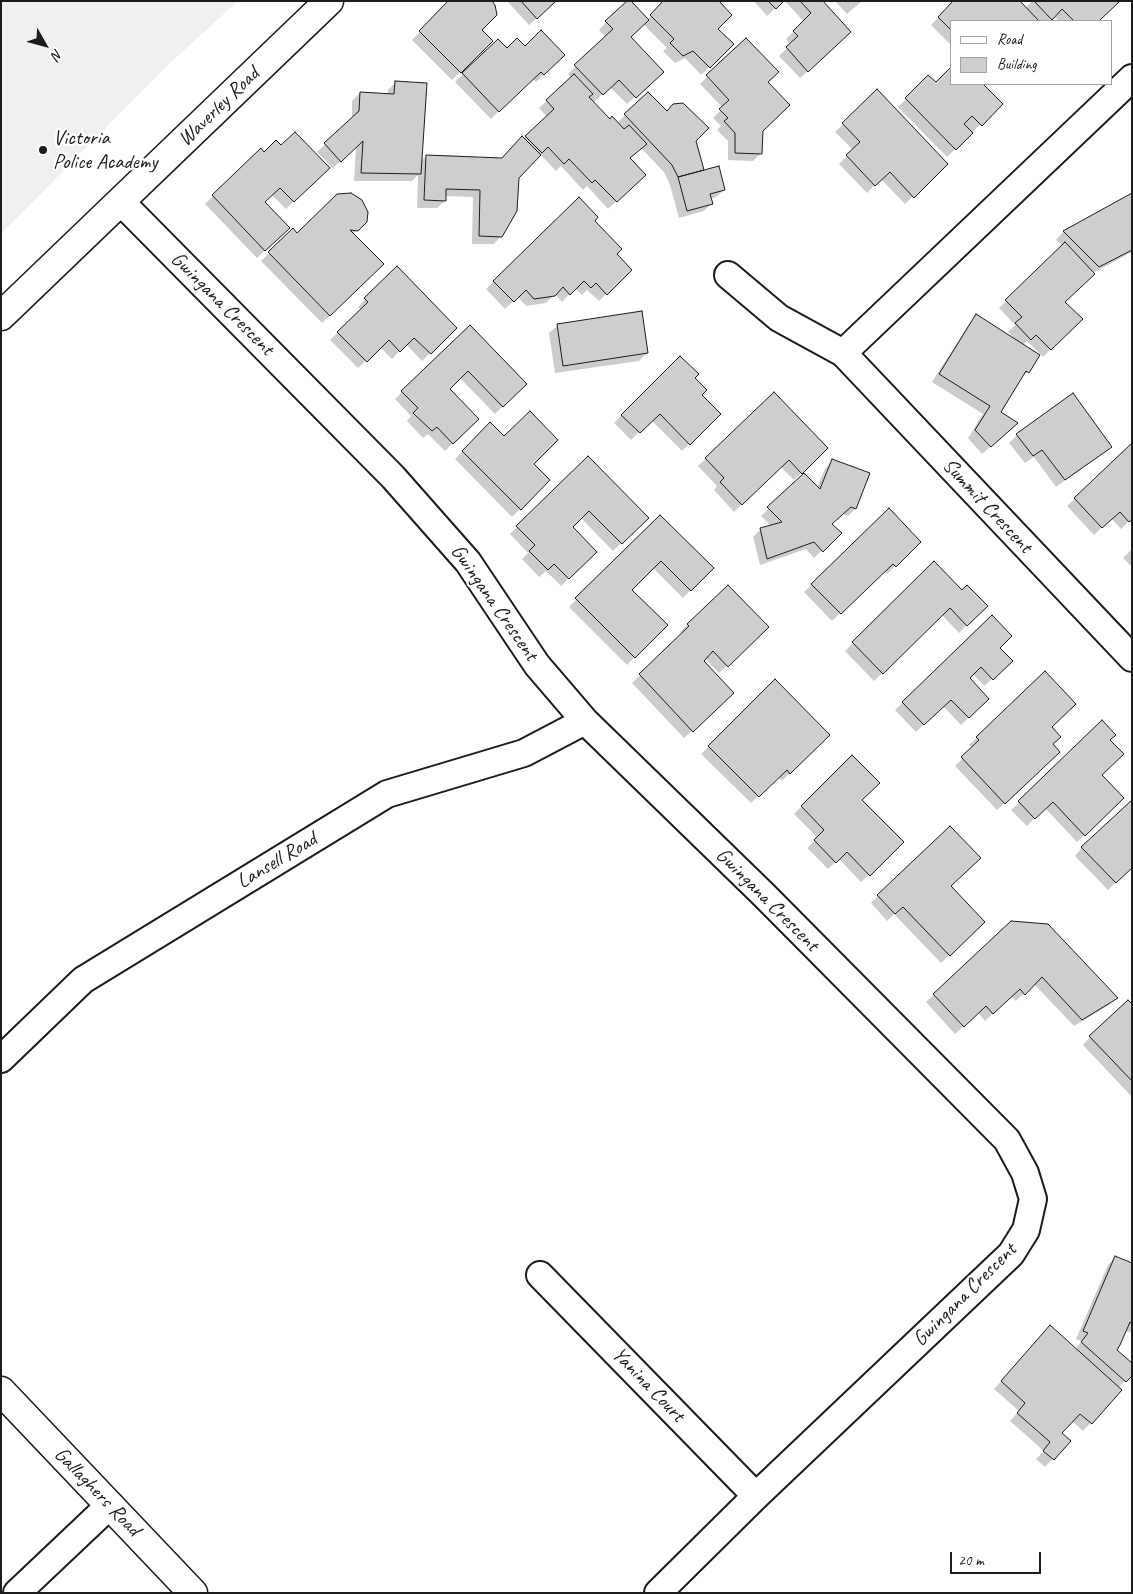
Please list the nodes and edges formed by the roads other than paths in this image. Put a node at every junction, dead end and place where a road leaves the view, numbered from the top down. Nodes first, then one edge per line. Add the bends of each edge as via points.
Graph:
1 (329, 1) edge
2 (1132, 78) edge
3 (121, 202) junction
4 (728, 275) dead end
5 (1, 316) edge
6 (843, 353) junction
7 (1132, 658) edge
8 (585, 721) junction
9 (1, 1059) edge
10 (540, 1275) dead end
11 (1, 1391) edge
12 (756, 1496) junction
13 (110, 1505) junction
14 (17, 1593) edge
15 (193, 1593) edge
16 (658, 1593) edge

1 - 3 main road, Waverley Road
2 - 6 street
3 - 5 main road, Waverley Road
3 - 8 street, Gwingana Crescent via 394,476 468,562 537,665
4 - 6 street, Summit Crescent via 779,318
6 - 7 street, Summit Crescent
8 - 9 street, Lansell Road via 524,753 387,794 83,980
8 - 12 street, Gwingana Crescent via 764,895 1006,1140 1025,1172 1033,1199 1026,1230 1011,1254
10 - 12 street, Yanina Court
11 - 13 main road, Gallaghers Road
12 - 16 street, Gwingana Crescent
13 - 14 street
13 - 15 main road, Gallaghers Road

